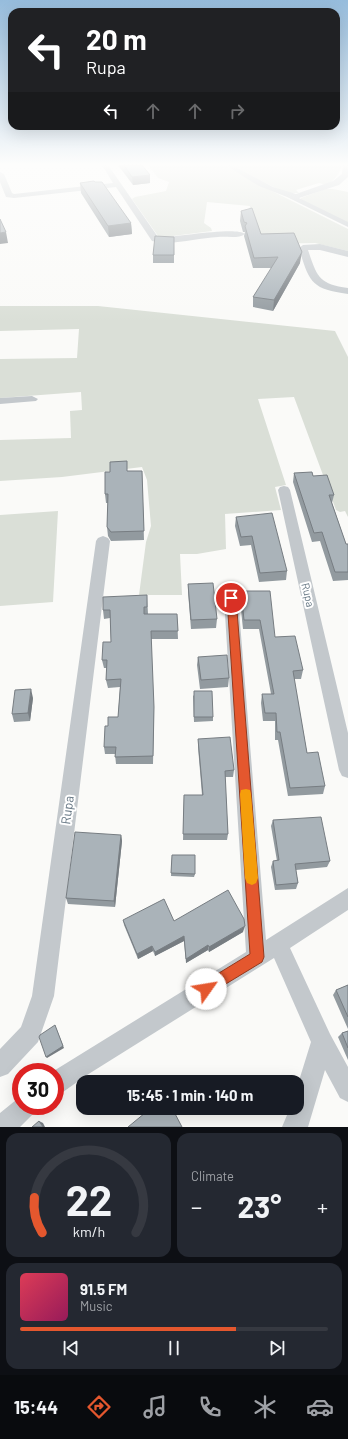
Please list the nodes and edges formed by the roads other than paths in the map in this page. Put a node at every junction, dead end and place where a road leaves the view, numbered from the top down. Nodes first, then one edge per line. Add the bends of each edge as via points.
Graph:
1 (141, 218) edge
2 (333, 218) edge
3 (348, 225) edge
4 (241, 234) dead end
5 (348, 254) edge
6 (348, 291) edge
7 (32, 399) dead end
8 (0, 401) edge
9 (284, 490) dead end
10 (103, 541) dead end
11 (231, 598) dead end
12 (348, 770) edge
13 (348, 898) edge
14 (278, 944) junction
15 (257, 957) junction
16 (322, 1042) junction
17 (0, 1066) edge
18 (64, 1077) edge
19 (348, 1090) edge
20 (15, 1115) edge
21 (2, 1127) edge
22 (294, 1127) edge

1 - 4 street via 155,238 169,240
2 - 3 street
5 - 6 street via 320,247 303,248 314,279 329,289
7 - 8 street
9 - 12 street, Rupa
10 - 17 street, Rupa via 43,996 30,1034
11 - 15 street
13 - 14 street
14 - 15 street
14 - 16 street
15 - 18 street
16 - 19 street
16 - 22 street via 298,1122
20 - 21 street

